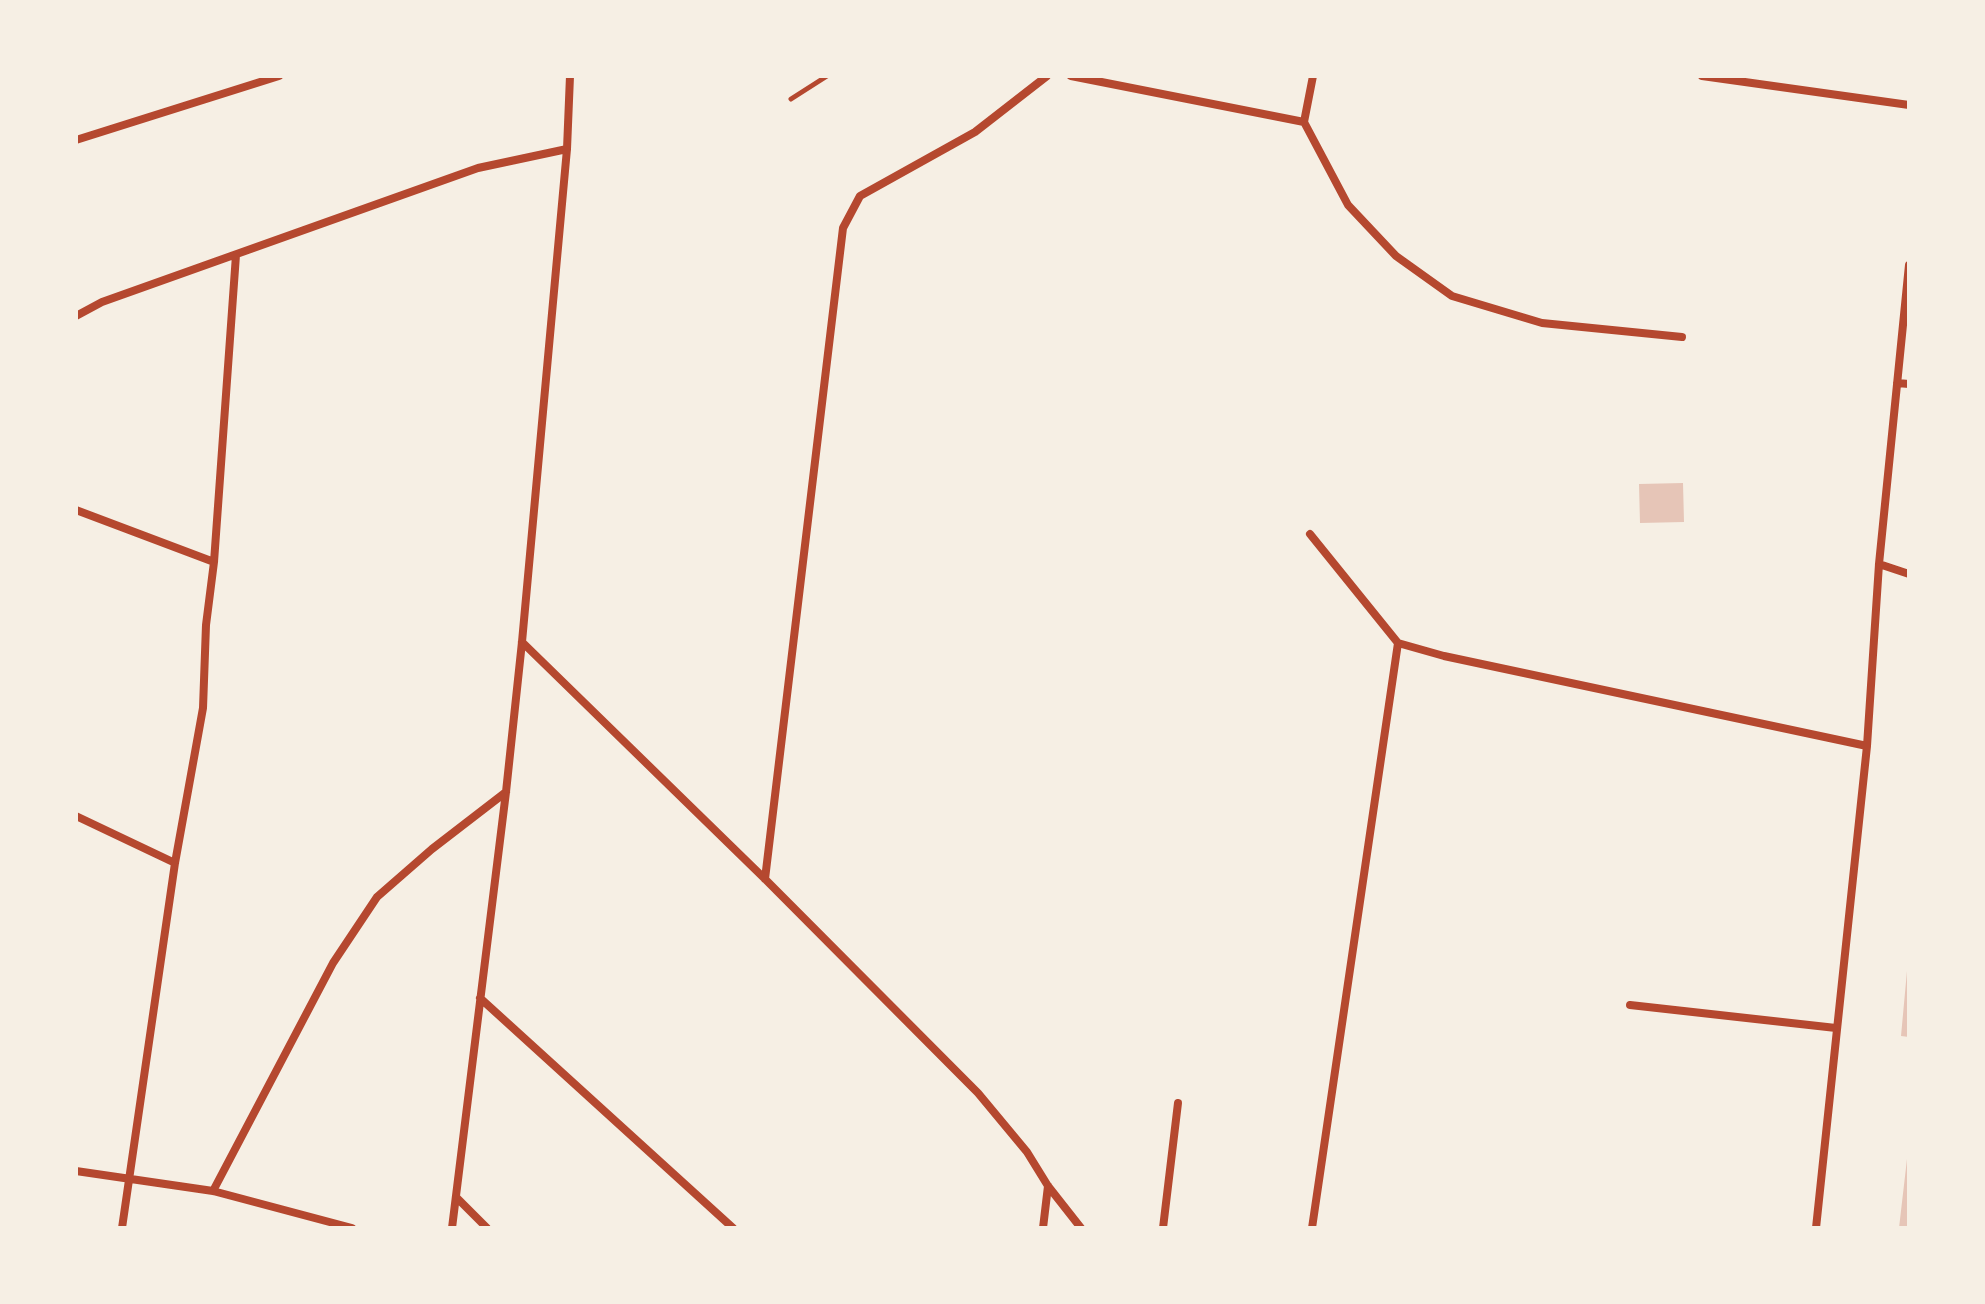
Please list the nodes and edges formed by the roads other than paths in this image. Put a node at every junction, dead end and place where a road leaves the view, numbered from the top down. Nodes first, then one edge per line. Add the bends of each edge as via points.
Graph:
1 (279, 76) edge
2 (570, 76) edge
3 (1047, 76) edge
4 (1071, 76) edge
5 (1313, 76) edge
6 (1702, 76) edge
7 (1909, 105) edge
8 (1304, 122) junction
9 (76, 140) edge
10 (567, 149) junction
11 (236, 255) junction
12 (1909, 265) edge
13 (76, 316) edge
14 (1682, 337) dead end
15 (1897, 383) junction
16 (1909, 384) edge
17 (76, 510) edge
18 (1310, 534) dead end
19 (214, 562) junction
20 (1879, 564) junction
21 (1909, 574) edge
22 (522, 642) junction
23 (1398, 643) junction
24 (1867, 746) junction
25 (506, 792) junction
26 (76, 816) edge
27 (175, 863) junction
28 (765, 879) junction
29 (480, 998) junction
30 (1630, 1005) dead end
31 (1836, 1028) junction
32 (1178, 1103) dead end
33 (76, 1171) edge
34 (129, 1178) junction
35 (1048, 1186) junction
36 (213, 1191) junction
37 (456, 1197) junction
38 (122, 1228) edge
39 (352, 1228) edge
40 (452, 1228) edge
41 (487, 1228) edge
42 (733, 1228) edge
43 (1043, 1228) edge
44 (1081, 1228) edge
45 (1163, 1228) edge
46 (1312, 1228) edge
47 (1816, 1228) edge

1 - 9 street
2 - 10 street
3 - 28 street via 975,132 860,196 843,228
4 - 8 street
5 - 8 street
6 - 7 street
8 - 14 street via 1348,205 1396,256 1452,296 1542,323
10 - 11 street via 478,168
10 - 22 street
11 - 13 street
11 - 19 street
12 - 15 street
15 - 16 street
15 - 20 street
17 - 19 street
18 - 23 street
19 - 27 street via 203,708
20 - 21 street
20 - 24 street
22 - 25 street
22 - 28 street
23 - 24 street
23 - 46 street
24 - 31 street
25 - 29 street
25 - 36 street via 377,897 333,963
26 - 27 street
27 - 34 street
28 - 35 street via 978,1093
29 - 37 street
29 - 42 street
30 - 31 street
31 - 47 street
32 - 45 street
33 - 34 street
34 - 36 street
34 - 38 street
35 - 43 street
35 - 44 street
36 - 39 street
37 - 40 street
37 - 41 street

